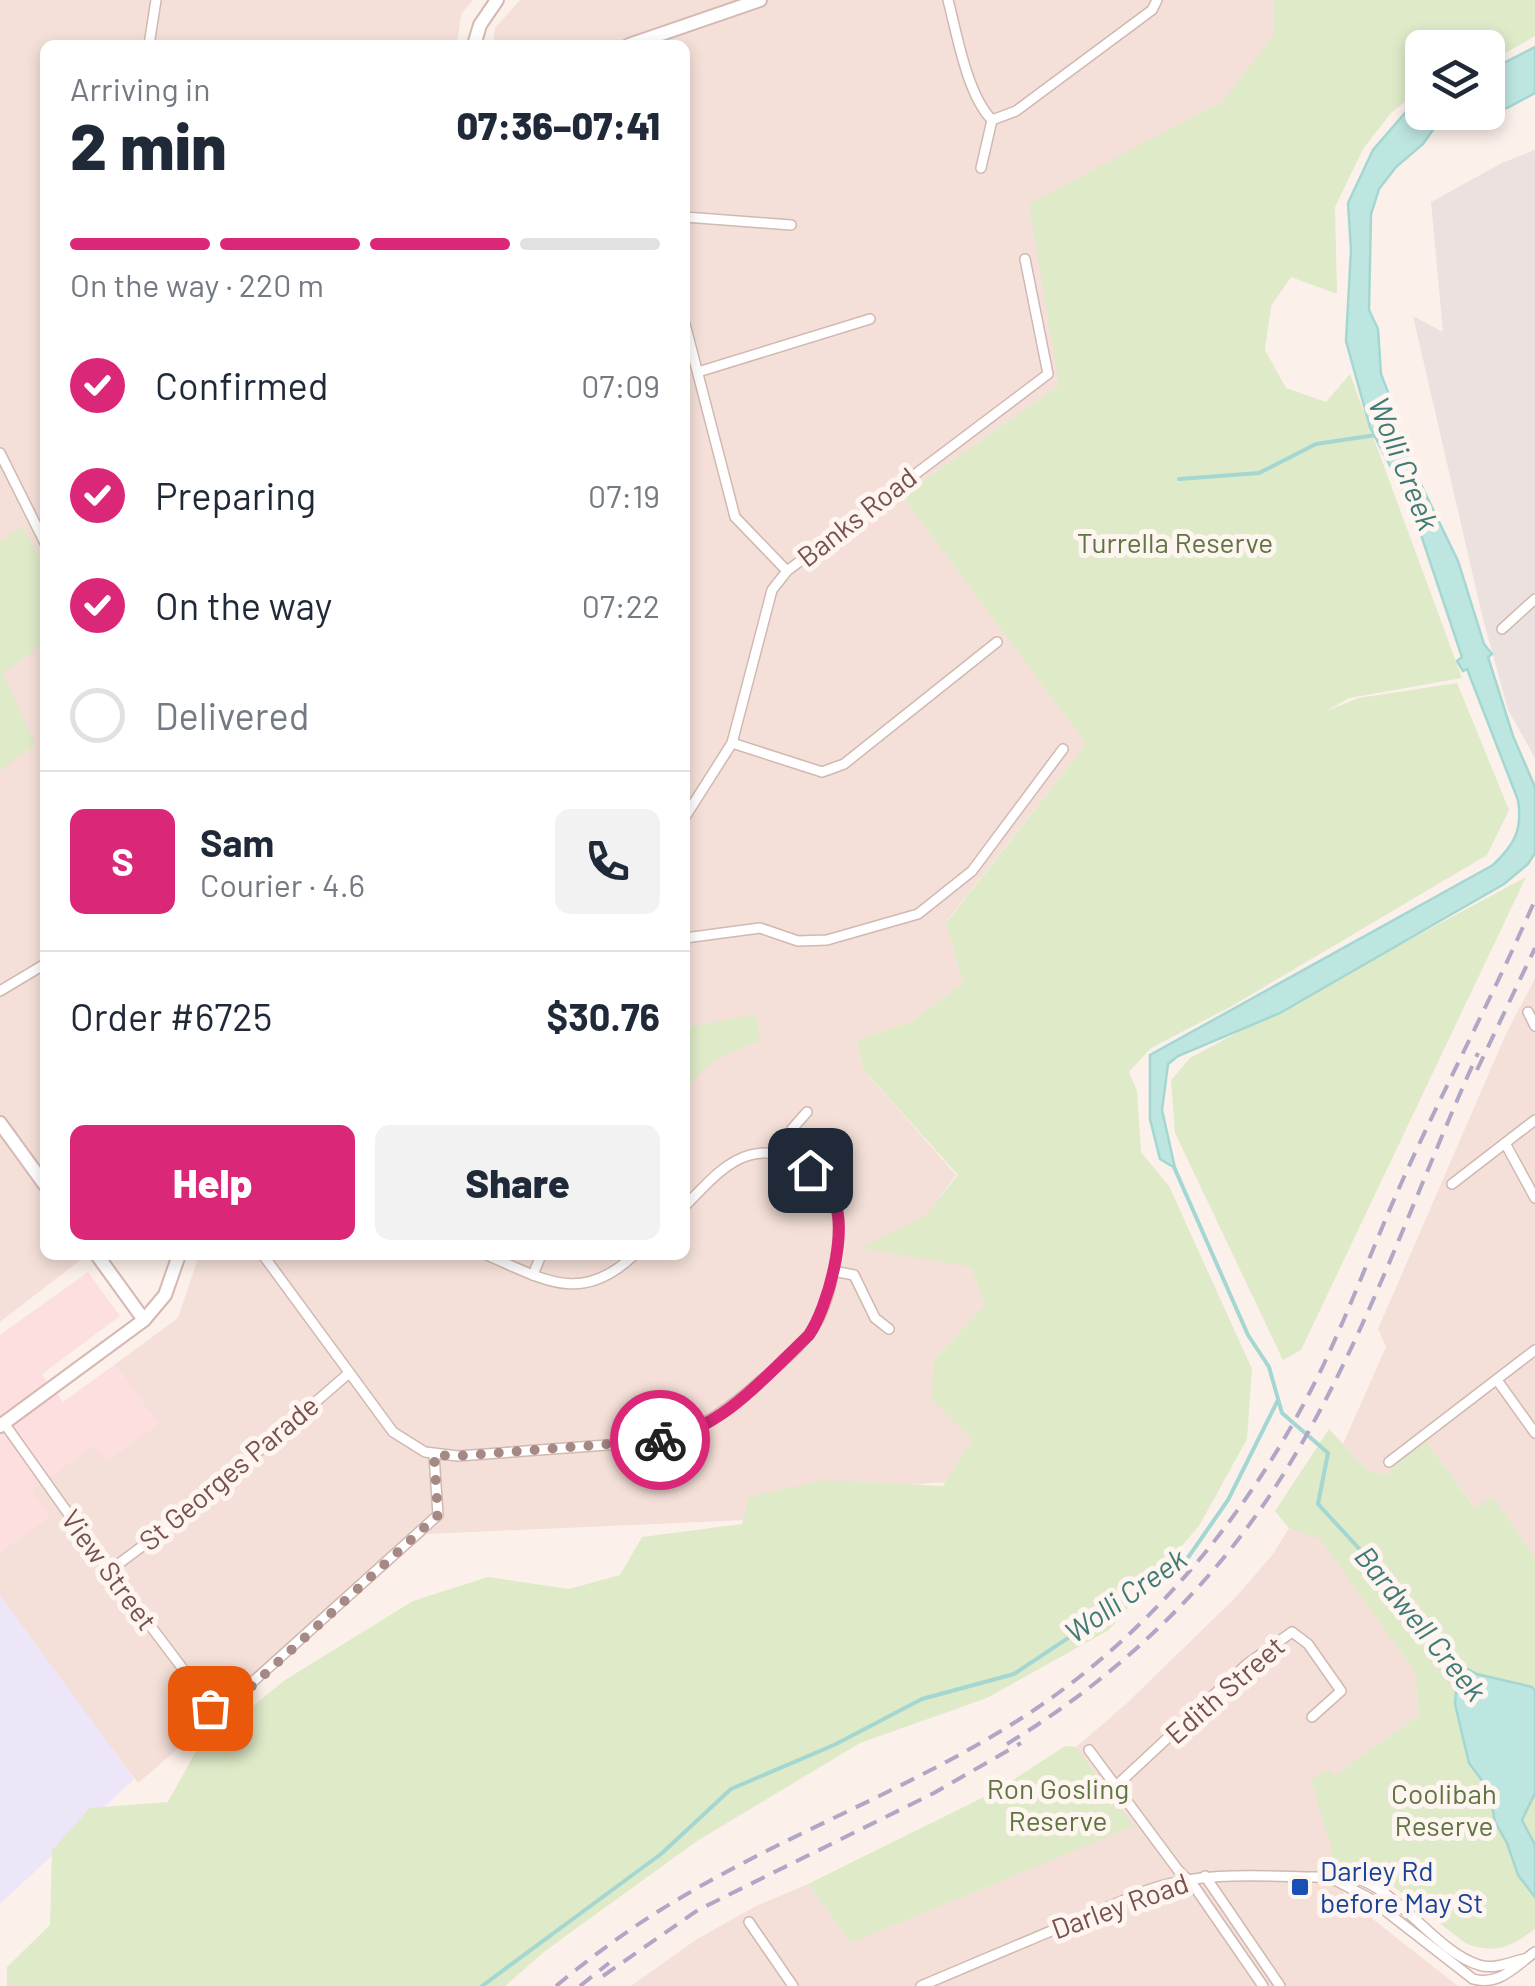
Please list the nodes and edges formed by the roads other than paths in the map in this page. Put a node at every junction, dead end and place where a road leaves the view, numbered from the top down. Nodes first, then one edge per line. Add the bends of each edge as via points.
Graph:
1 (156, 0) edge
2 (496, 0) edge
3 (760, 0) edge
4 (948, 0) edge
5 (1157, 0) edge
6 (150, 40) edge
7 (476, 40) edge
8 (644, 40) edge
9 (992, 120) junction
10 (981, 168) dead end
11 (690, 217) edge
12 (791, 225) dead end
13 (1025, 259) dead end
14 (870, 319) dead end
15 (690, 342) edge
16 (698, 372) junction
17 (0, 452) edge
18 (40, 533) edge
19 (787, 571) junction
20 (1535, 599) edge
21 (1502, 629) dead end
22 (997, 642) dead end
23 (732, 743) junction
24 (1063, 749) dead end
25 (690, 808) edge
26 (690, 937) edge
27 (40, 967) edge
28 (0, 991) edge
29 (1528, 1012) dead end
30 (1535, 1026) edge
31 (807, 1112) dead end
32 (1535, 1120) edge
33 (0, 1124) edge
34 (1505, 1143) junction
35 (782, 1154) junction
36 (40, 1178) edge
37 (1452, 1184) dead end
38 (1535, 1198) edge
39 (690, 1201) edge
40 (101, 1260) edge
41 (177, 1260) edge
42 (268, 1260) edge
43 (500, 1260) edge
44 (539, 1260) edge
45 (627, 1260) edge
46 (833, 1271) junction
47 (533, 1274) junction
48 (144, 1320) junction
49 (889, 1329) dead end
50 (1535, 1350) edge
51 (349, 1374) junction
52 (1497, 1380) junction
53 (2, 1424) edge
54 (1535, 1433) edge
55 (434, 1455) junction
56 (1389, 1462) dead end
57 (109, 1571) junction
58 (1312, 1718) dead end
59 (1090, 1750) dead end
60 (1116, 1786) junction
61 (1205, 1876) junction
62 (1186, 1878) junction
63 (1330, 1878) junction
64 (749, 1922) dead end
65 (1535, 1952) edge
66 (1524, 1959) junction
67 (1479, 1966) junction
68 (1471, 1982) edge
69 (794, 1986) edge
70 (921, 1986) edge
71 (1263, 1986) edge
72 (1280, 1986) edge

1 - 6 street
2 - 7 main road
3 - 8 main road
4 - 9 street via 970,79
5 - 9 street via 1016,111
9 - 10 street
11 - 12 street
13 - 19 street, Banks Road via 1048,374
14 - 16 street
15 - 16 street
16 - 19 street via 735,518
17 - 18 street
19 - 23 street, Banks Road via 772,590
20 - 21 street
22 - 23 street via 844,764 822,772
23 - 25 street, Banks Road
24 - 26 street via 972,870 918,914 827,940 798,941 760,928
27 - 28 street
29 - 30 street
31 - 35 street
32 - 34 street
33 - 36 main road
34 - 37 street
34 - 38 street
35 - 39 street via 749,1155 730,1164
35 - 46 street via 820,1178 835,1202
40 - 48 main road
41 - 48 main road via 164,1295
42 - 51 street
43 - 47 street
44 - 47 street
45 - 47 street via 578,1286
46 - 49 street via 854,1276 875,1318
46 - 55 street via 809,1335 700,1427 648,1442
48 - 53 main road
50 - 52 street
51 - 55 street via 393,1432
51 - 57 street, St Georges Parade
52 - 54 street
52 - 56 street
53 - 57 street, View Street
55 - 57 street, View Street via 438,1515 217,1714
58 - 60 street, Edith Street via 1341,1691 1292,1632
59 - 60 street
60 - 62 street
61 - 62 street, Darley Road
61 - 63 street, Darley Road
61 - 72 street
62 - 70 street, Darley Road
62 - 71 street
63 - 67 street, Darley Road via 1372,1885
63 - 68 street, Darley Road via 1369,1898
64 - 69 street
65 - 66 street
66 - 67 street
66 - 68 street via 1498,1980
67 - 68 street

